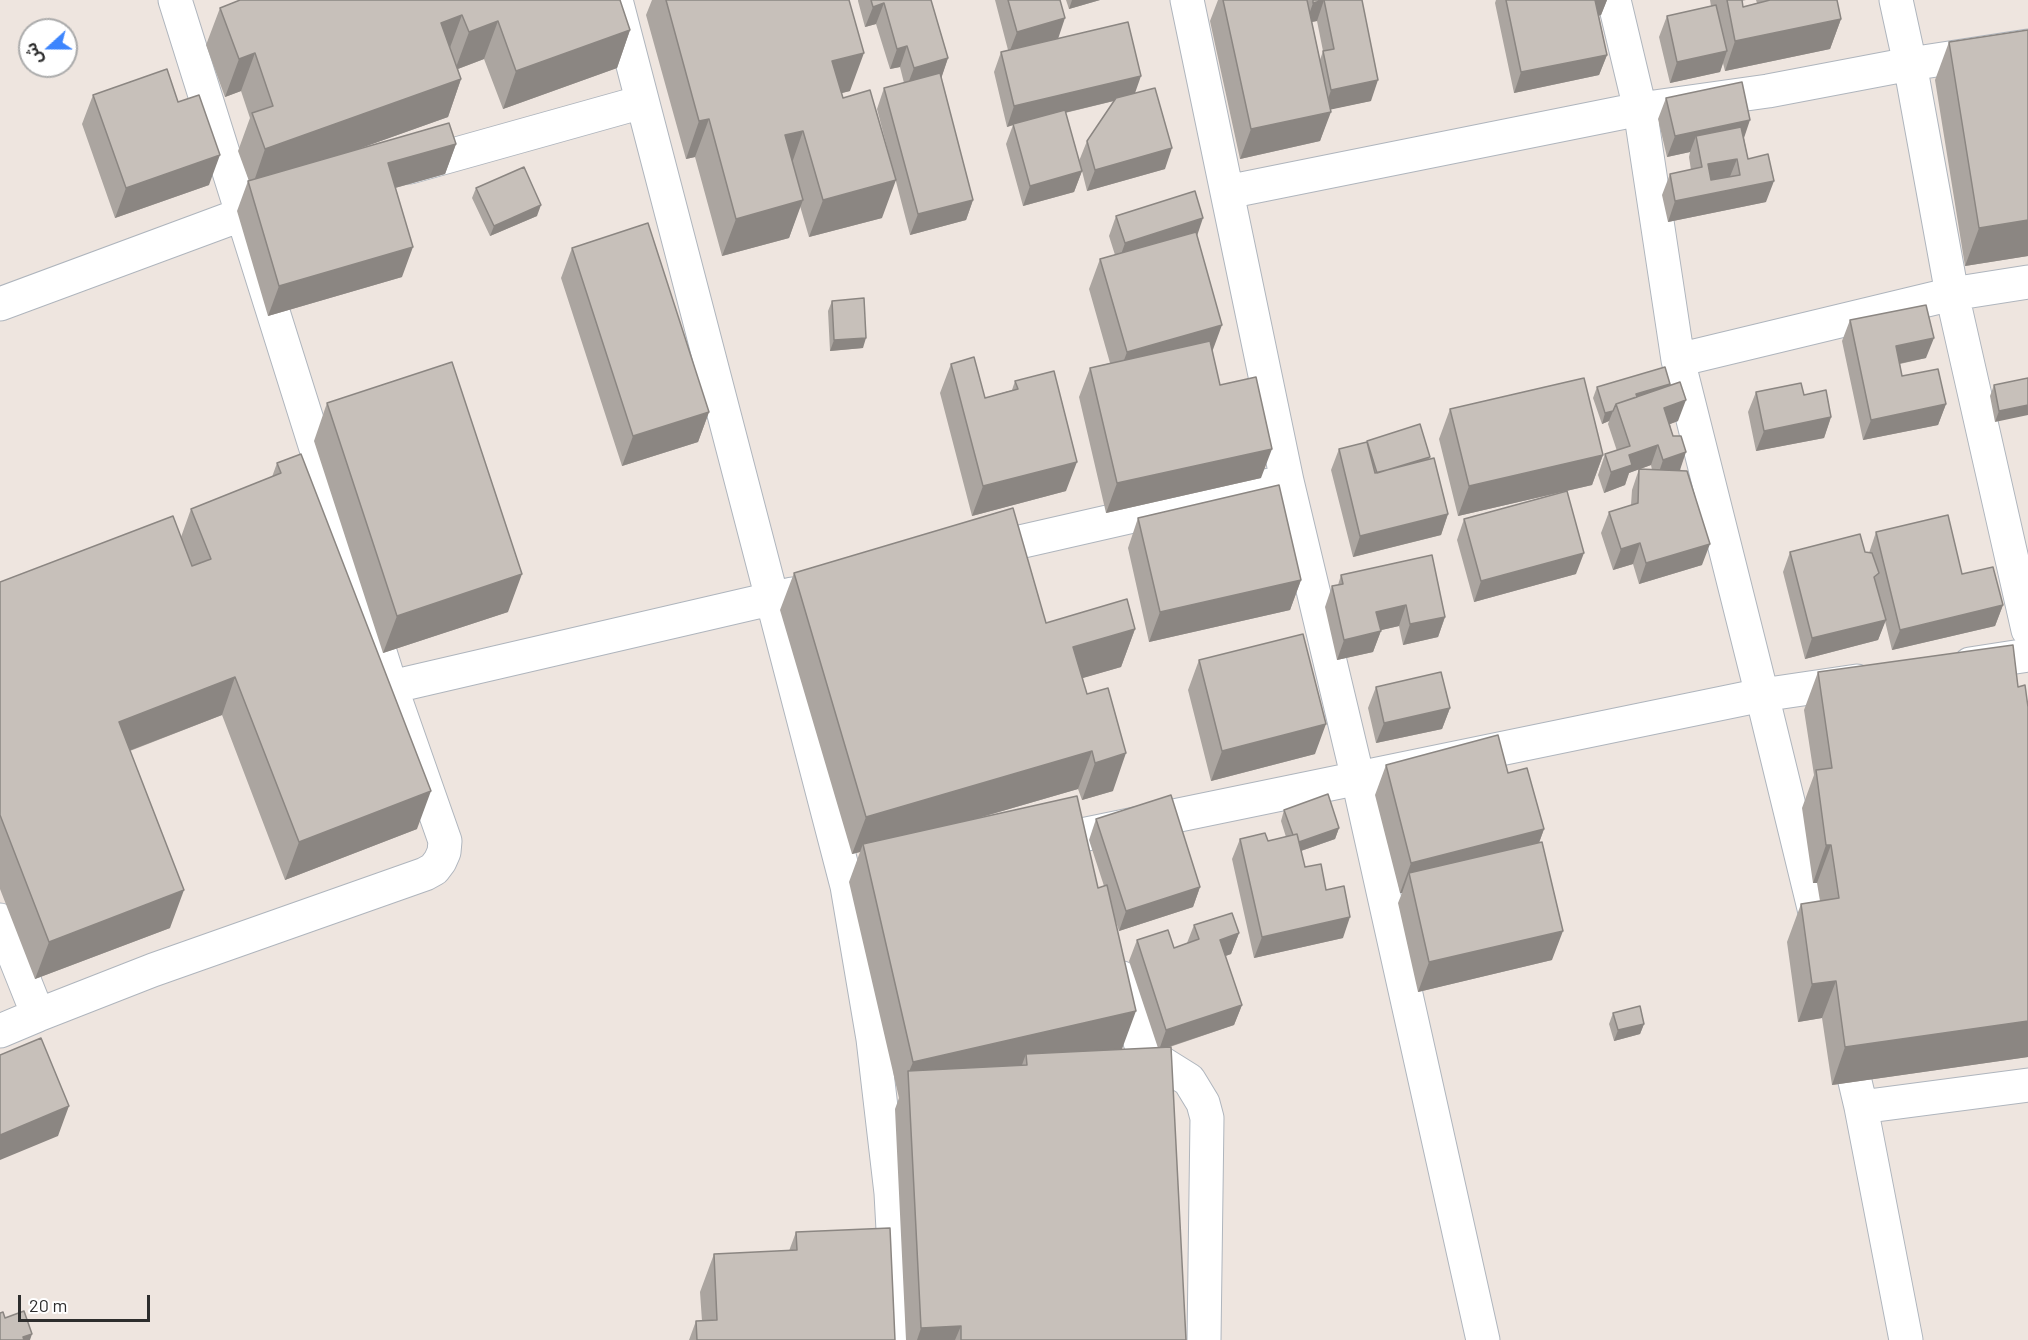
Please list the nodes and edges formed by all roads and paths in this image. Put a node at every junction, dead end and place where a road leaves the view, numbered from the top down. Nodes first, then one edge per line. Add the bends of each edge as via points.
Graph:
1 (176, 0) edge
2 (616, 0) edge
3 (1187, 0) edge
4 (1614, 0) edge
5 (1896, 0) edge
6 (2028, 46) edge
7 (1910, 64) junction
8 (642, 102) junction
9 (1641, 110) junction
10 (380, 176) edge
11 (1227, 192) junction
12 (288, 202) edge
13 (243, 214) junction
14 (2028, 282) edge
15 (1952, 294) junction
16 (0, 304) edge
17 (1678, 360) junction
18 (1287, 481) junction
19 (328, 487) junction
20 (295, 498) edge
21 (948, 558) edge
22 (819, 588) edge
23 (772, 598) junction
24 (2028, 630) edge
25 (2028, 655) edge
26 (1936, 669) edge
27 (1889, 676) edge
28 (391, 687) junction
29 (1762, 695) junction
30 (1358, 779) junction
31 (1084, 835) junction
32 (1016, 849) edge
33 (1093, 868) edge
34 (881, 879) edge
35 (847, 886) junction
36 (0, 920) edge
37 (1113, 946) edge
38 (1828, 969) edge
39 (38, 1015) junction
40 (1839, 1015) edge
41 (0, 1031) edge
42 (2028, 1085) edge
43 (1862, 1107) junction
44 (899, 1340) edge
45 (1204, 1340) edge
46 (1483, 1340) edge
47 (1906, 1340) edge

1 - 13 street
2 - 8 street
3 - 11 street
4 - 9 street
5 - 7 street
6 - 7 street
7 - 9 street
7 - 15 street
8 - 10 street
8 - 23 street
9 - 11 street
9 - 17 street
11 - 18 street
12 - 13 street
13 - 16 street
13 - 19 street
14 - 15 street
15 - 17 street
15 - 24 street
17 - 29 street
18 - 21 street
18 - 30 street
19 - 20 street
19 - 28 street
22 - 23 street
23 - 28 street
23 - 35 street
25 - 26 street
27 - 29 street
28 - 39 street via 445,841 434,868
29 - 30 street
29 - 38 street
30 - 31 street
30 - 46 street
31 - 32 street
31 - 33 street
34 - 35 street
35 - 44 street via 873,1039 891,1193
36 - 39 street
37 - 45 street via 1140,1042 1149,1055 1189,1080 1207,1118
39 - 41 street
40 - 43 street
42 - 43 street
43 - 47 street

